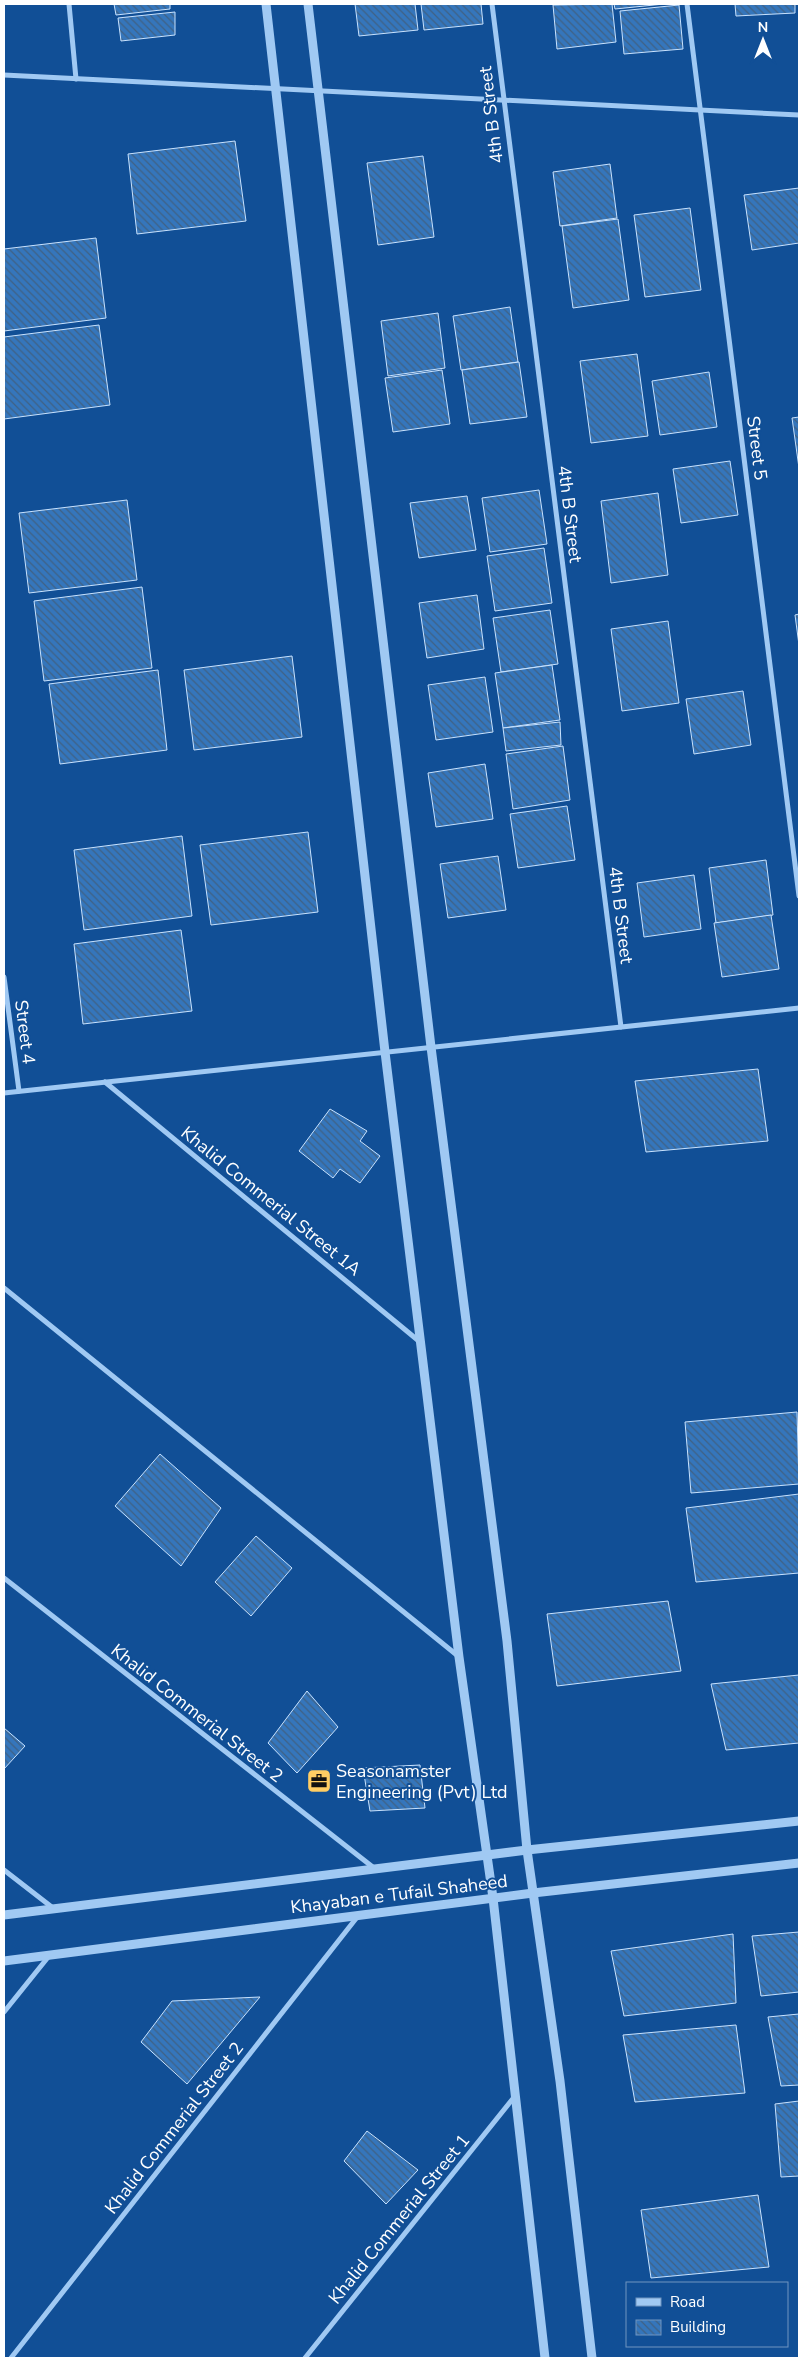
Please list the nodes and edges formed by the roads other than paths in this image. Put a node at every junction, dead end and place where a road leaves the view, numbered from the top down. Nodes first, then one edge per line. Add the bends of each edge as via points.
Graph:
1 (69, 4) edge
2 (266, 4) edge
3 (308, 4) edge
4 (492, 4) edge
5 (687, 4) edge
6 (4, 75) edge
7 (76, 79) junction
8 (276, 88) junction
9 (319, 91) junction
10 (503, 101) junction
11 (701, 109) junction
12 (799, 115) edge
13 (799, 896) edge
14 (4, 977) edge
15 (799, 1008) edge
16 (621, 1027) junction
17 (431, 1047) junction
18 (385, 1052) junction
19 (105, 1082) junction
20 (19, 1091) junction
21 (4, 1093) edge
22 (4, 1288) edge
23 (420, 1342) junction
24 (4, 1578) edge
25 (459, 1657) junction
26 (799, 1821) edge
27 (527, 1850) junction
28 (487, 1855) junction
29 (799, 1863) edge
30 (374, 1869) junction
31 (4, 1870) edge
32 (533, 1893) junction
33 (493, 1898) junction
34 (54, 1910) junction
35 (4, 1915) edge
36 (359, 1915) junction
37 (49, 1956) junction
38 (4, 1961) edge
39 (4, 2012) edge
40 (515, 2096) junction
41 (11, 2358) edge
42 (305, 2358) edge
43 (545, 2358) edge
44 (592, 2358) edge

1 - 7 street
2 - 8 street
3 - 9 street
4 - 10 street, 4th B Street
5 - 11 street, Street 5
6 - 7 street
7 - 8 street
8 - 9 street
8 - 18 street
9 - 10 street
9 - 17 street
10 - 11 street
10 - 16 street, 4th B Street
11 - 12 street
11 - 13 street, Street 5
14 - 20 street, Street 4
15 - 16 street
16 - 17 street
17 - 18 street
17 - 27 street via 507,1641
18 - 19 street
18 - 23 street
19 - 20 street
19 - 23 street, Khalid Commerial Street 1A
20 - 21 street
22 - 25 street
23 - 25 street
24 - 30 street, Khalid Commerial Street 2
25 - 28 street
26 - 27 street, Khayaban e Tufail Shaheed
27 - 28 street, Khayaban e Tufail Shaheed
27 - 32 street
28 - 30 street, Khayaban e Tufail Shaheed
28 - 33 street
29 - 32 street, Khayaban e Tufail Shaheed
30 - 34 street, Khayaban e Tufail Shaheed
31 - 34 street
32 - 33 street, Khayaban e Tufail Shaheed
32 - 44 street via 560,2081
33 - 36 street, Khayaban e Tufail Shaheed
33 - 40 street
34 - 35 street, Khayaban e Tufail Shaheed
36 - 37 street, Khayaban e Tufail Shaheed
36 - 41 street, Khalid Commerial Street 2
37 - 38 street, Khayaban e Tufail Shaheed
37 - 39 street
40 - 42 street, Khalid Commerial Street 1
40 - 43 street

